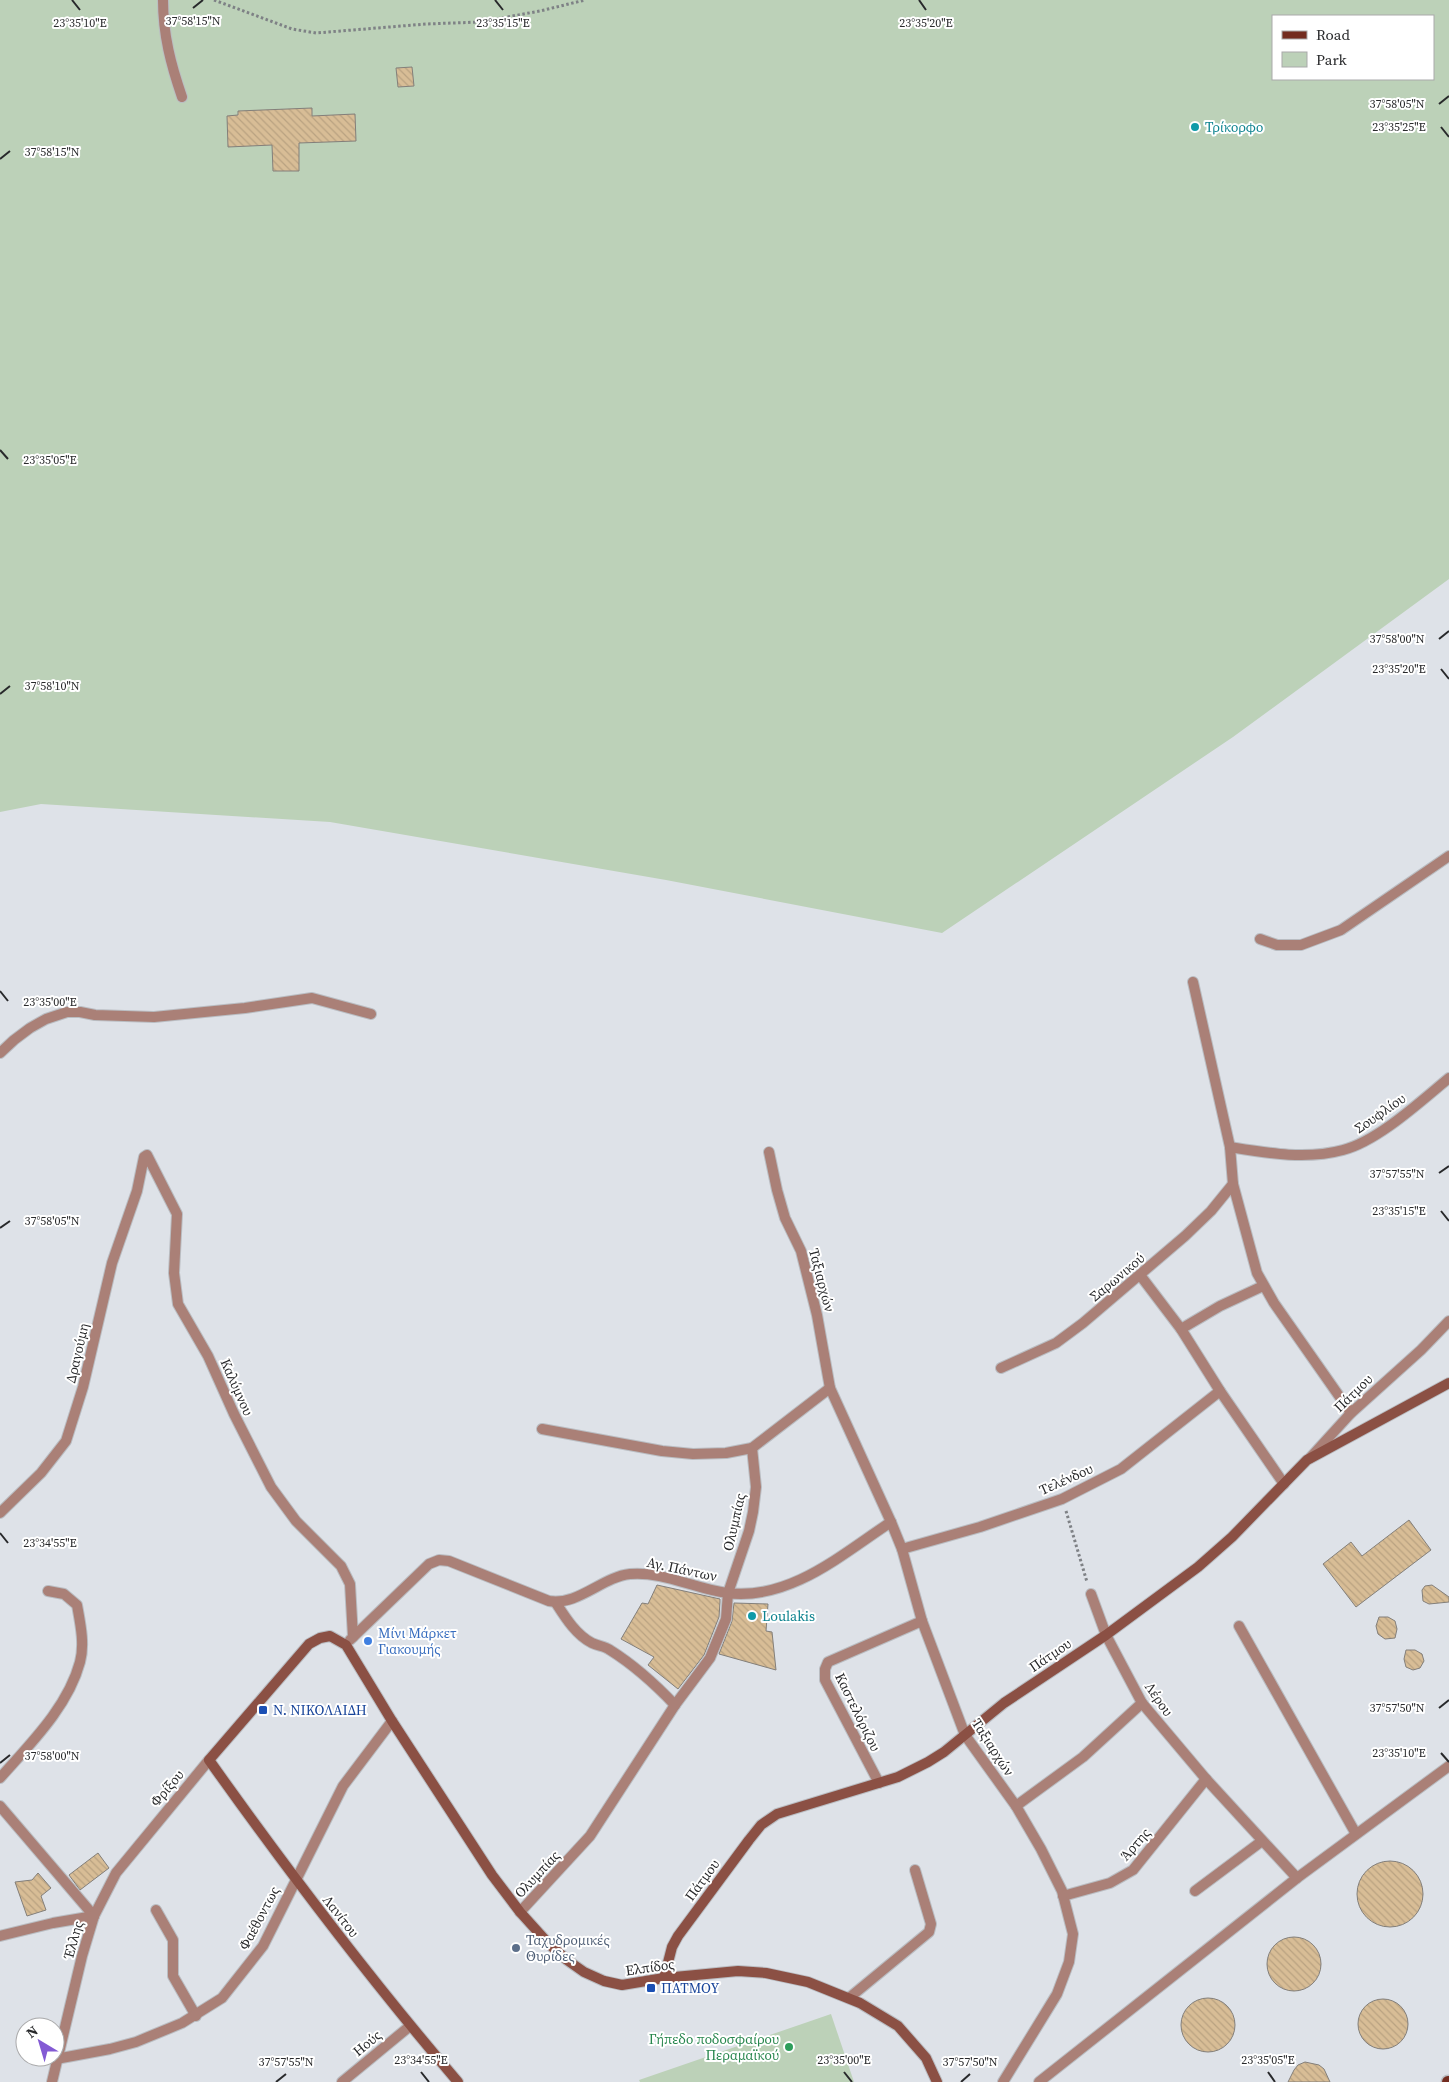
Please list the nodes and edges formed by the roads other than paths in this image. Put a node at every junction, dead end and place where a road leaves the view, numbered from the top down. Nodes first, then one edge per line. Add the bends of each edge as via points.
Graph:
1 (163, 0) edge
2 (182, 98) dead end
3 (1449, 856) edge
4 (1260, 939) dead end
5 (1193, 982) dead end
6 (371, 1014) dead end
7 (0, 1053) edge
8 (1449, 1078) edge
9 (1230, 1147) junction
10 (770, 1152) dead end
11 (138, 1178) joint
12 (1233, 1184) junction
13 (1140, 1275) junction
14 (1263, 1286) junction
15 (1449, 1321) edge
16 (1181, 1329) junction
17 (1001, 1368) dead end
18 (1449, 1383) edge
19 (830, 1388) junction
20 (1220, 1391) junction
21 (1351, 1413) junction
22 (542, 1429) dead end
23 (752, 1448) junction
24 (1307, 1460) junction
25 (1284, 1484) junction
26 (0, 1513) edge
27 (891, 1522) junction
28 (902, 1549) junction
29 (48, 1591) dead end
30 (728, 1593) junction
31 (1091, 1594) road end
32 (556, 1603) junction
33 (922, 1621) junction
34 (1239, 1626) dead end
35 (1106, 1635) junction
36 (350, 1641) junction
37 (1142, 1703) junction
38 (675, 1705) junction
39 (392, 1721) junction
40 (965, 1735) junction
41 (209, 1760) junction
42 (1449, 1766) edge
43 (0, 1778) edge
44 (1206, 1779) junction
45 (879, 1783) junction
46 (0, 1806) edge
47 (1016, 1806) junction
48 (1356, 1834) junction
49 (1262, 1841) junction
50 (915, 1870) dead end
51 (1297, 1878) junction
52 (295, 1880) junction
53 (1195, 1891) dead end
54 (1063, 1896) junction
55 (156, 1910) dead end
56 (520, 1912) junction
57 (94, 1916) junction
58 (0, 1936) edge
59 (664, 1978) junction
60 (849, 1998) junction
61 (196, 2016) junction
62 (65, 2023) edge
63 (410, 2026) junction
64 (65, 2057) edge
65 (55, 2067) edge
66 (52, 2082) edge
67 (342, 2082) edge
68 (458, 2082) edge
69 (937, 2082) edge
70 (1003, 2082) edge
71 (1039, 2082) edge

1 - 2 street via 167,48
3 - 4 street via 1341,930 1301,945
5 - 9 street
6 - 7 street via 312,998 154,1017 67,1012 30,1028
8 - 9 street, Σουφλίου via 1374,1137 1345,1150 1311,1155
9 - 12 street
10 - 19 street, Ταξιαρχών via 785,1218 801,1251
11 - 26 street, Δραγούμη via 114,1258 81,1397 66,1441 41,1473
11 - 36 street, Καλύμνου via 147,1154 177,1214 174,1274 178,1304 208,1356 271,1487 296,1521 341,1566 350,1584
12 - 13 street, Σαρωνικού via 1212,1211
12 - 14 street
13 - 16 street
13 - 17 street, Σαρωνικού via 1056,1343
14 - 16 street
14 - 21 street
15 - 21 street, Πάτμου
16 - 20 street
18 - 24 street
19 - 23 street
19 - 27 street, Ταξιαρχών
20 - 25 street
20 - 28 street, Τελένδου via 1121,1469 1062,1499
21 - 24 street, Πάτμου
22 - 23 street via 669,1452 726,1453
23 - 30 street, Ολυμπίας via 756,1487 753,1512
24 - 25 street, Πάτμου
25 - 35 street, Πάτμου via 1198,1567
27 - 28 street, Ταξιαρχών
27 - 30 street, Αγ. Πάντων via 801,1581 768,1591
28 - 33 street, Ταξιαρχών
29 - 43 street via 64,1594 77,1604 82,1639 80,1660 65,1697 38,1735
30 - 32 street, Αγ. Πάντων via 643,1573 618,1576
30 - 38 street, Ολυμπίας via 726,1619 710,1658
31 - 35 street, Λέρου
32 - 36 street via 449,1561 439,1560 429,1564
32 - 38 street via 564,1617 591,1643 608,1649 657,1686
33 - 40 street, Ταξιαρχών
33 - 45 street, Καστελόριζου via 828,1662 824,1669 825,1680
34 - 48 street
35 - 37 street, Λέρου
35 - 40 street, Πάτμου via 1004,1703
36 - 39 street, Ελπίδος
36 - 41 street, Φρίξου via 330,1636 309,1644
37 - 44 street, Λέρου
37 - 47 street via 1083,1757
38 - 56 street, Ολυμπίας via 590,1836
39 - 52 street, Φαέθοντως via 343,1786
39 - 56 street, Ελπίδος via 492,1875
40 - 45 street, Πάτμου via 915,1770
40 - 47 street, Ταξιαρχών
41 - 52 street, Λανίτου
41 - 57 street, Φρίξου via 116,1873
42 - 48 street
44 - 49 street, Λέρου
44 - 54 street, Άρτης via 1133,1870 1110,1883
45 - 59 street, Πάτμου via 776,1814 761,1825 678,1936
46 - 57 street, Έλλης
47 - 54 street, Ταξιαρχών
48 - 51 street
49 - 51 street, Λέρου
49 - 53 street
50 - 60 street via 931,1924 929,1932
51 - 71 street
52 - 61 street, Φαέθοντως via 263,1946 245,1971 222,1998
52 - 63 street, Λανίτου
54 - 70 street, Ταξιαρχών via 1073,1934 1069,1962 1056,1994
55 - 61 street via 173,1940 173,1976
56 - 59 street, Ελπίδος via 548,1944 584,1972 622,1986
57 - 58 street
57 - 62 street, Έλλης
59 - 60 street, Ελπίδος via 738,1971 766,1973 808,1982
60 - 69 street, Ελπίδος via 898,2026 926,2058
61 - 64 street, Φαέθοντως via 136,2042
63 - 67 street, Ηούς
63 - 68 street, Λανίτου
65 - 66 street, Έλλης

